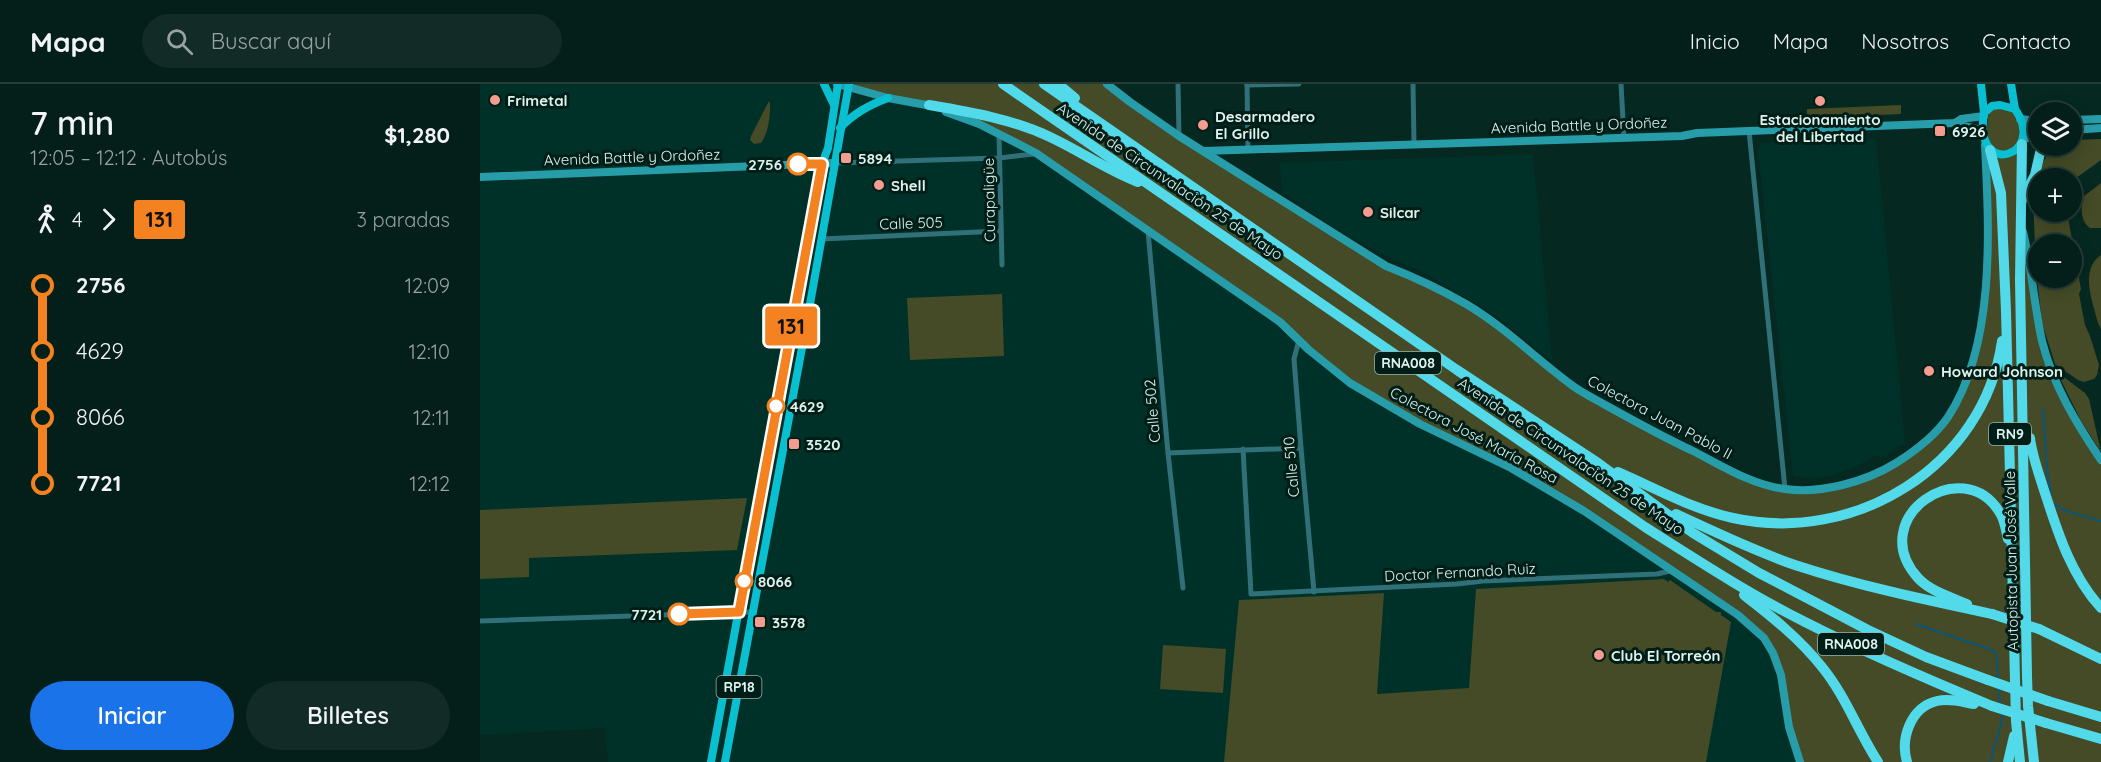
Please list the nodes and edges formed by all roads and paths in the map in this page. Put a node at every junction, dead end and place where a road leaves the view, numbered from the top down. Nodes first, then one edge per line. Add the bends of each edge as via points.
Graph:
1 (824, 84) edge
2 (838, 84) edge
3 (1003, 84) edge
4 (1044, 84) edge
5 (1058, 84) edge
6 (1107, 84) edge
7 (1178, 84) edge
8 (1299, 84) edge
9 (1413, 84) edge
10 (1621, 84) edge
11 (1981, 84) edge
12 (2011, 84) edge
13 (1247, 85) edge
14 (848, 86) edge
15 (888, 98) junction
16 (929, 105) junction
17 (834, 107) junction
18 (2015, 109) junction
19 (1984, 115) junction
20 (2020, 119) junction
21 (2101, 119) edge
22 (2028, 120) edge
23 (2082, 120) edge
24 (1955, 123) junction
25 (840, 128) junction
26 (2101, 128) edge
27 (2082, 129) edge
28 (1749, 131) junction
29 (1983, 132) junction
30 (999, 135) junction
31 (1179, 136) junction
32 (1624, 138) junction
33 (2028, 139) edge
34 (1123, 140) junction
35 (2022, 142) junction
36 (1414, 143) junction
37 (1988, 147) junction
38 (1248, 149) junction
39 (1204, 151) junction
40 (1036, 153) junction
41 (2039, 156) edge
42 (999, 158) junction
43 (833, 163) junction
44 (822, 164) junction
45 (480, 177) edge
46 (1156, 190) junction
47 (2021, 203) junction
48 (2020, 219) junction
49 (1001, 231) junction
50 (1148, 231) junction
51 (822, 239) junction
52 (1002, 265) dead end
53 (2006, 311) junction
54 (1299, 340) junction
55 (2024, 390) junction
56 (1301, 448) junction
57 (1243, 449) junction
58 (1168, 453) junction
59 (2101, 460) edge
60 (1598, 463) junction
61 (1785, 489) junction
62 (1656, 504) junction
63 (1671, 571) junction
64 (1715, 572) junction
65 (2014, 573) junction
66 (1183, 588) dead end
67 (1314, 592) junction
68 (2101, 608) edge
69 (739, 612) junction
70 (753, 612) junction
71 (1992, 614) junction
72 (480, 621) edge
73 (2039, 630) junction
74 (2101, 651) edge
75 (2101, 659) edge
76 (1992, 706) junction
77 (2101, 717) edge
78 (2016, 720) junction
79 (2073, 732) junction
80 (2101, 740) edge
81 (2101, 745) edge
82 (711, 762) edge
83 (725, 762) edge
84 (1800, 762) edge
85 (1878, 762) edge
86 (1907, 762) edge
87 (2008, 762) edge
88 (2020, 762) edge
89 (2034, 762) edge

1 - 17 main road
2 - 14 main road, Colectora José María Rosa
2 - 17 main road, RP18
3 - 46 highway, Avenida de Circunvalación 25 de Mayo / RNA008
4 - 34 highway, Avenida de Circunvalación 25 de Mayo / RNA008
5 - 34 highway
6 - 31 main road, Colectora Juan Pablo II
7 - 31 street
8 - 13 street
9 - 36 street
10 - 32 street
11 - 19 main road
12 - 18 main road
13 - 38 street
14 - 15 main road, Colectora José María Rosa
14 - 25 main road, RP18
15 - 16 main road, Colectora José María Rosa
15 - 25 main road via 852,115
16 - 30 main road, Colectora José María Rosa
16 - 46 highway via 984,114 1048,136 1121,176
17 - 44 main road, RP18
18 - 19 main road via 1992,106
18 - 20 main road
19 - 24 main road, Avenida Battle y Ordoñez
19 - 29 main road
20 - 22 main road
20 - 35 main road
21 - 23 main road
24 - 28 main road, Avenida Battle y Ordoñez
24 - 29 main road, Avenida Battle y Ordoñez
25 - 43 main road, RP18
26 - 27 main road
28 - 32 main road, Avenida Battle y Ordoñez
28 - 61 street
29 - 37 main road
30 - 40 main road, Colectora José María Rosa
30 - 42 street, Curapaligüe
31 - 39 main road, Colectora Juan Pablo II
32 - 36 main road, Avenida Battle y Ordoñez
33 - 35 main road
34 - 60 highway, Avenida de Circunvalación 25 de Mayo / RNA008
35 - 37 main road via 2007,155
35 - 47 highway, Autopista Juan José Valle / RN9
36 - 38 main road, Avenida Battle y Ordoñez
37 - 53 highway, Autopista Juan José Valle / RN9 via 2001,193
37 - 61 main road, Colectora Juan Pablo II via 1989,241 1977,345 1961,394 1947,419 1909,455 1885,470 1818,489
38 - 39 main road, Avenida Battle y Ordoñez
39 - 61 main road, Colectora Juan Pablo II via 1386,266 1466,304 1574,387 1754,482
40 - 42 street, Avenida Battle y Ordoñez
40 - 50 main road, Colectora José María Rosa
41 - 47 highway
42 - 43 street, Avenida Battle y Ordoñez
42 - 49 street, Curapaligüe
43 - 44 main road, Avenida Battle y Ordoñez
43 - 51 main road, RP18
44 - 45 main road, Avenida Battle y Ordoñez
44 - 69 main road, RP18
46 - 64 highway, Avenida de Circunvalación 25 de Mayo / RNA008
47 - 48 highway, Autopista Juan José Valle / RN9
48 - 55 highway, Autopista Juan José Valle / RN9
48 - 59 main road via 2050,367 2076,423
49 - 51 street, Calle 505
49 - 52 street, Curapaligüe
50 - 54 main road, Colectora José María Rosa via 1280,322
50 - 58 street, Calle 502
51 - 70 main road, RP18
53 - 60 highway via 1991,387 1964,436 1923,476 1870,506 1805,522 1733,518 1696,507
53 - 65 highway, Autopista Juan José Valle / RN9
54 - 56 street, Calle 510 via 1294,359
54 - 63 main road, Colectora José María Rosa via 1350,383 1420,424 1511,468
55 - 68 highway via 2035,465 2052,517 2065,552
55 - 89 highway, Autopista Juan José Valle / RN9 via 2028,706
56 - 57 street
56 - 67 street, Calle 510
57 - 58 street
57 - 67 street, Doctor Fernando Ruiz via 1251,594
58 - 66 street, Calle 502
60 - 62 highway, Avenida de Circunvalación 25 de Mayo / RNA008
62 - 71 highway via 1793,564 1859,584
62 - 77 highway, Avenida de Circunvalación 25 de Mayo / RNA008, bridge via 1693,533 1759,573 1926,657
63 - 67 street, Doctor Fernando Ruiz
63 - 84 main road, Colectora José María Rosa via 1738,615 1764,638 1781,675 1789,727
64 - 76 highway, Avenida de Circunvalación 25 de Mayo / RNA008 via 1805,622
64 - 85 highway via 1790,633 1822,667
65 - 71 highway via 2000,512 1980,495 1968,489 1949,488 1929,495 1913,509 1903,530 1905,557 1911,569 1937,592
65 - 78 highway, Autopista Juan José Valle / RN9
69 - 70 street
69 - 72 street
69 - 82 main road, RP18
70 - 83 main road, RP18
71 - 73 highway, bridge
73 - 74 highway
73 - 75 highway
76 - 79 highway, Avenida de Circunvalación 25 de Mayo / RNA008, bridge
76 - 86 highway via 1952,700 1927,705 1917,712 1908,729
78 - 87 highway
78 - 88 highway, Autopista Juan José Valle / RN9
79 - 80 highway, Avenida de Circunvalación 25 de Mayo / RNA008
79 - 81 highway

